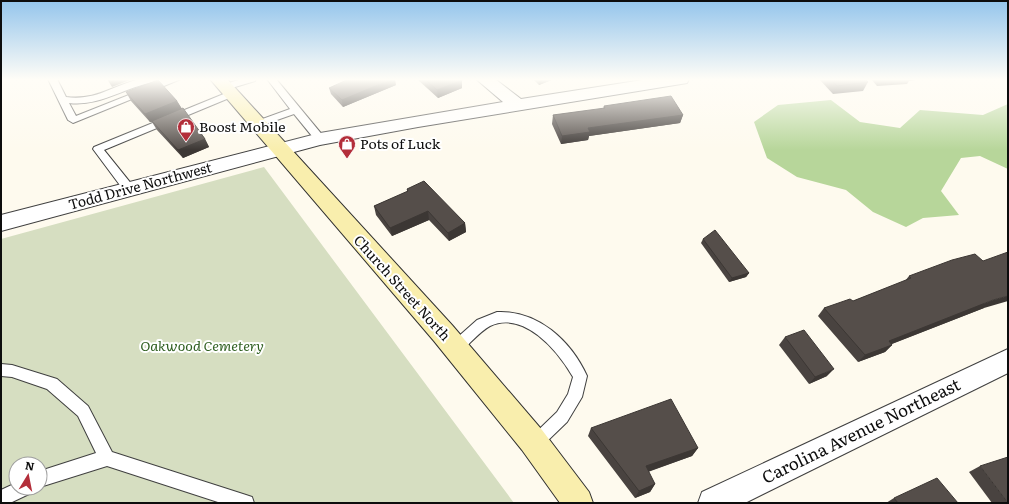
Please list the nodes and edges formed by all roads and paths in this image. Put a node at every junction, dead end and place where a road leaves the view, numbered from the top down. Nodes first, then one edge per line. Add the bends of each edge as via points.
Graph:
1 (64, 103) edge
2 (117, 103) edge
3 (193, 103) edge
4 (238, 103) edge
5 (290, 103) edge
6 (515, 103) edge
7 (533, 103) edge
8 (518, 105) junction
9 (296, 110) junction
10 (257, 124) junction
11 (320, 139) junction
12 (278, 149) junction
13 (129, 188) junction
14 (1, 223) edge
15 (455, 348) junction
16 (1008, 360) edge
17 (1, 370) edge
18 (534, 444) junction
19 (107, 458) junction
20 (48, 476) edge
21 (246, 503) edge
22 (578, 503) edge
23 (713, 503) edge

1 - 2 lane via 73,120
3 - 13 lane via 98,149
4 - 10 main road, Church Street North
5 - 9 lane
6 - 8 street
7 - 8 street, Todd Drive Northwest
8 - 11 street, Todd Drive Northwest
9 - 10 lane
9 - 11 lane
10 - 12 main road, Church Street North
11 - 12 street, Todd Drive Northwest
12 - 13 street, Todd Drive Northwest
12 - 15 main road, Church Street North
13 - 14 street, Todd Drive Northwest
15 - 18 main road, Church Street North
15 - 18 lane via 485,322 507,316 522,319 537,327 566,353 580,376 576,397 562,417
16 - 23 street, Carolina Avenue Northeast
17 - 19 lane via 52,384 83,411
18 - 22 main road, Church Street North
19 - 20 lane
19 - 21 lane

